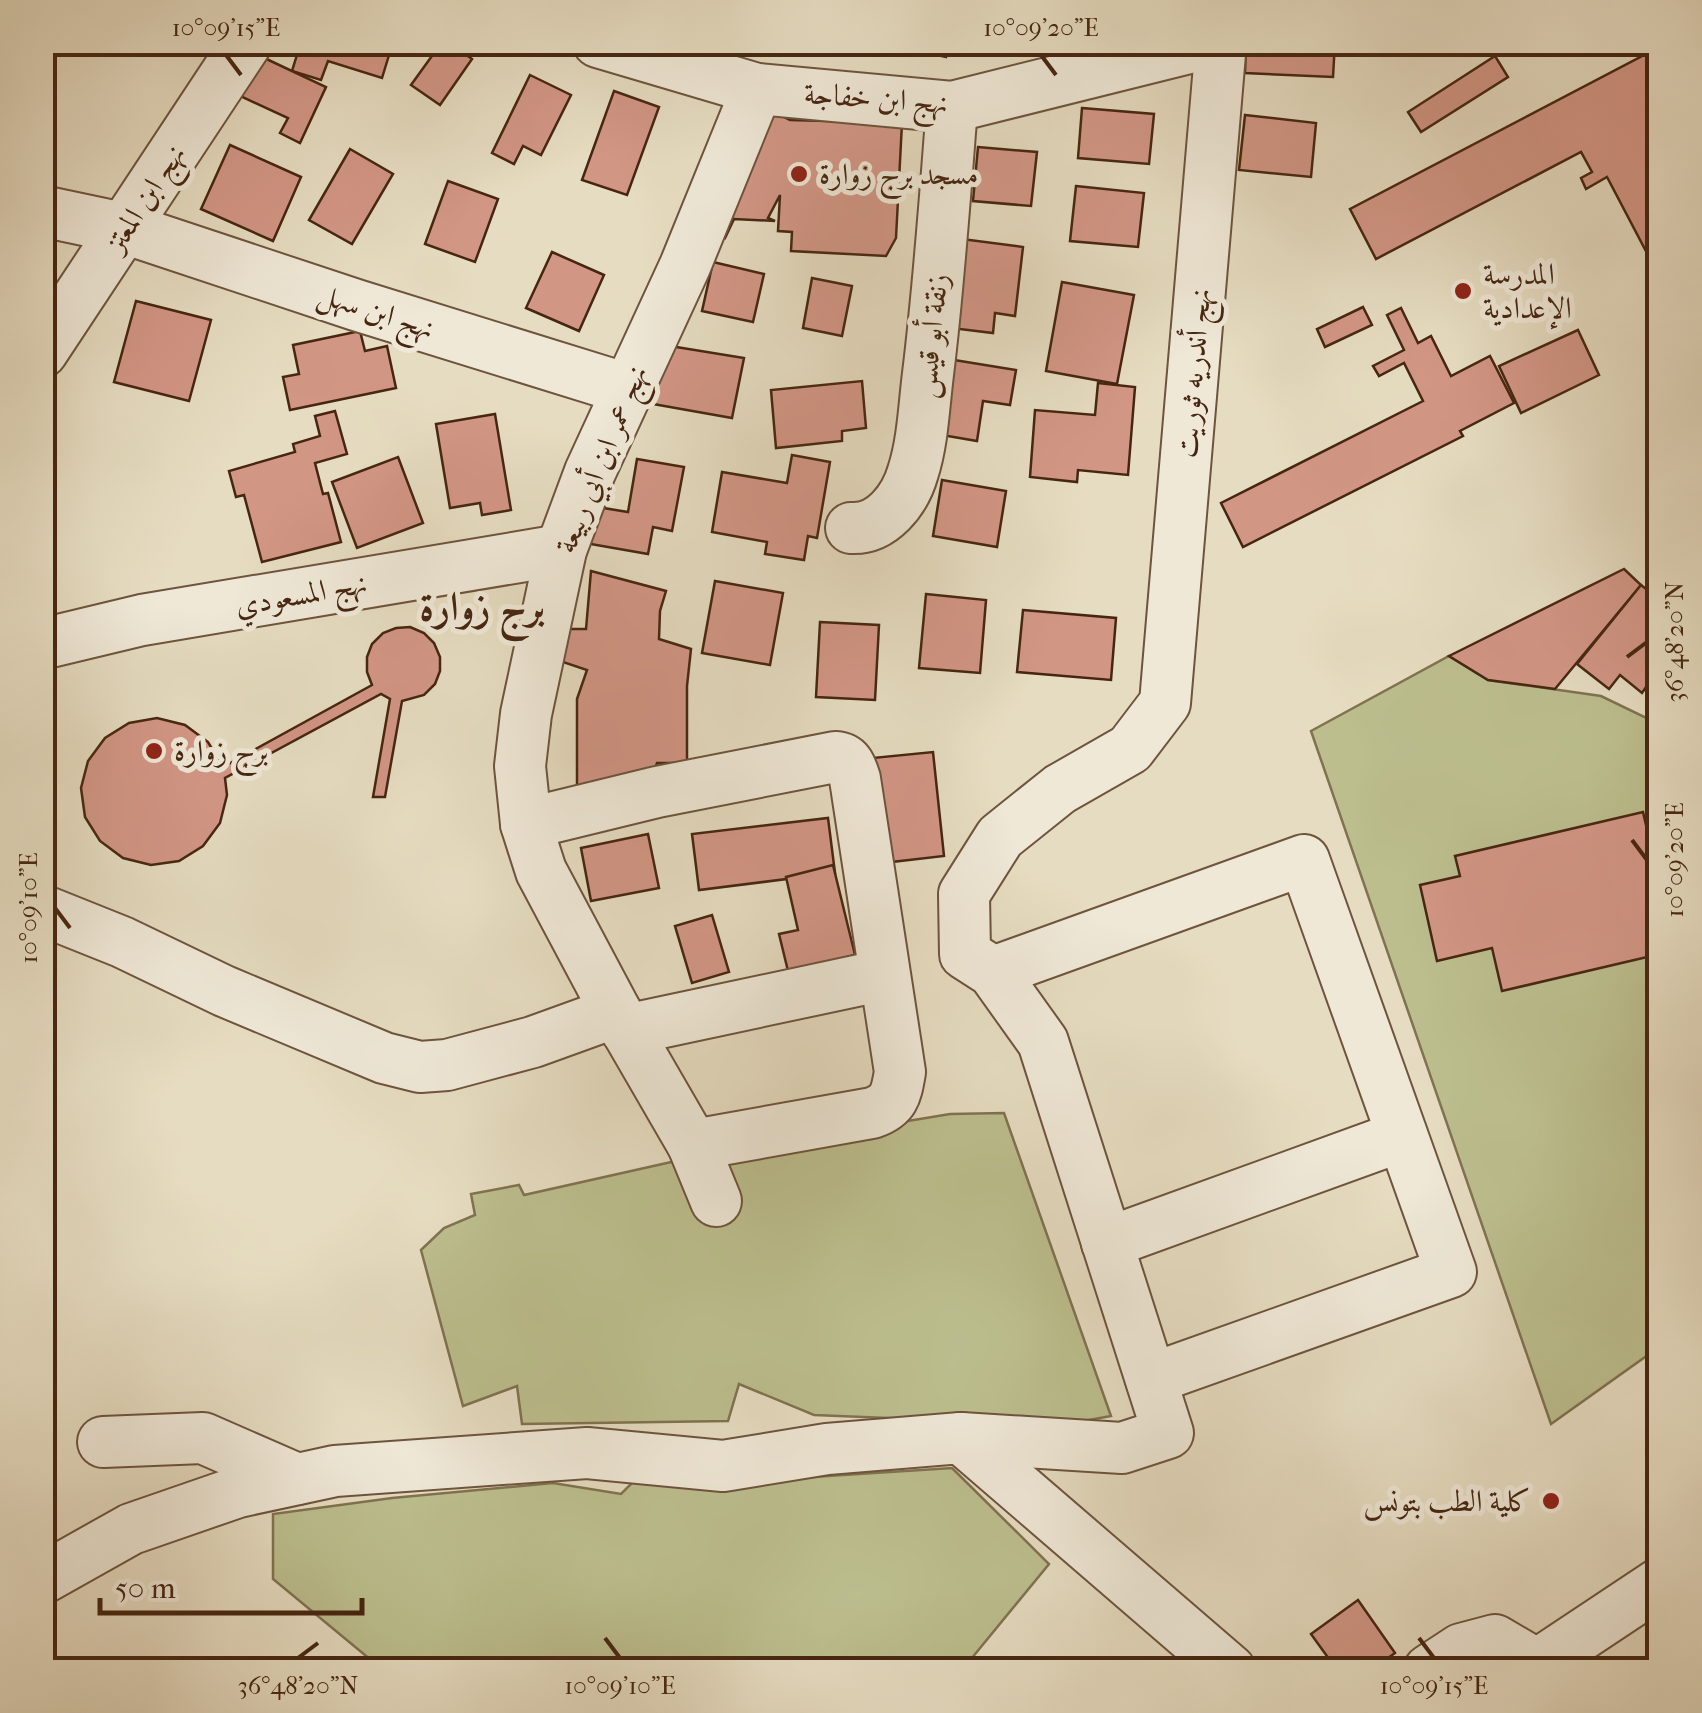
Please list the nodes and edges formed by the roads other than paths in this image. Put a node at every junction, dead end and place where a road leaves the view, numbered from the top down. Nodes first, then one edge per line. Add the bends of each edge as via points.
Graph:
1 (247, 42) edge
2 (598, 42) edge
3 (1213, 42) edge
4 (1222, 42) edge
5 (757, 89) junction
6 (952, 107) junction
7 (42, 212) edge
8 (126, 229) junction
9 (42, 352) edge
10 (627, 389) junction
11 (850, 528) dead end
12 (561, 550) junction
13 (42, 644) edge
14 (526, 824) junction
15 (42, 910) edge
16 (993, 972) junction
17 (884, 974) junction
18 (621, 1021) junction
19 (1402, 1136) junction
20 (693, 1145) junction
21 (716, 1201) dead end
22 (1107, 1243) junction
23 (1151, 1379) junction
24 (961, 1438) junction
25 (103, 1442) dead end
26 (298, 1479) junction
27 (42, 1579) edge
28 (1660, 1582) edge
29 (1542, 1667) edge
30 (1230, 1670) edge
31 (1430, 1670) edge

1 - 8 street, نهج ابن المعتز
2 - 5 street, نهج ابن خفاجة
3 - 6 street, نهج ابن خفاجة
4 - 16 street, نهج أندريه ثوريت via 1164,703 1130,748 1060,789 991,851 964,894 965,954
5 - 6 street, نهج ابن خفاجة
5 - 10 street, نهج عمر ابن أبي ربيعة
6 - 11 street, زنقة أبو قيس via 936,306 913,474 888,514 866,529
7 - 8 street, نهج ابن سهل
8 - 9 street, نهج ابن المعتز
8 - 10 street, نهج ابن سهل
10 - 12 street, نهج عمر ابن أبي ربيعة
12 - 13 street, نهج المسعودي via 142,620
12 - 14 street, نهج عمر ابن أبي ربيعة via 524,731
14 - 17 street via 843,758 855,779
14 - 18 street, نهج عمر ابن أبي ربيعة via 541,871
15 - 18 street via 402,1064 447,1066
16 - 19 street via 1304,860
16 - 22 street via 1043,1042
17 - 18 street
17 - 20 street via 900,1072 895,1100 886,1108
18 - 20 street, نهج عمر ابن أبي ربيعة
19 - 22 street
19 - 23 street via 1451,1272
20 - 21 street, نهج عمر ابن أبي ربيعة
22 - 23 street
23 - 24 street via 1168,1433 1122,1448
24 - 26 street via 723,1466 588,1453
24 - 30 street
25 - 26 street via 204,1438
26 - 27 street via 238,1492 131,1530
28 - 29 street
29 - 31 street via 1496,1640 1461,1649

